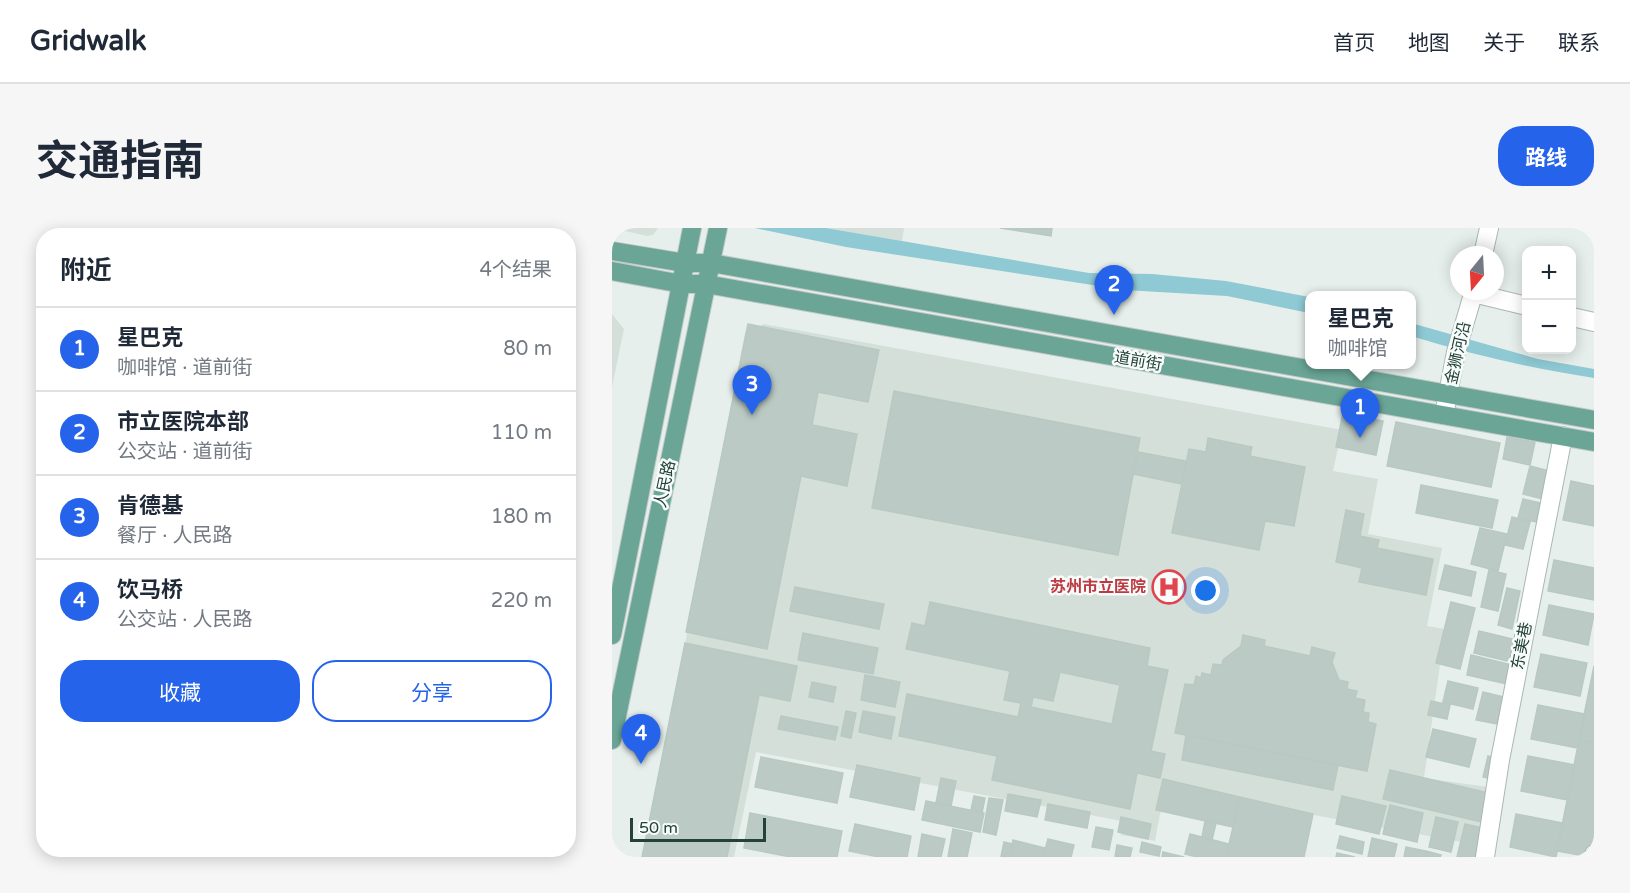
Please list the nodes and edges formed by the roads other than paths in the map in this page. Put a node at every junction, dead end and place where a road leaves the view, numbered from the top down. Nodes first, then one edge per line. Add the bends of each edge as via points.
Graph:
1 (693, 228) edge
2 (1489, 228) edge
3 (717, 232) edge
4 (1485, 246) edge
5 (612, 251) edge
6 (686, 263) junction
7 (711, 263) junction
8 (612, 271) edge
9 (682, 284) junction
10 (706, 284) junction
11 (1471, 300) edge
12 (1504, 300) edge
13 (1522, 305) edge
14 (1576, 318) edge
15 (1594, 322) edge
16 (1305, 369) edge
17 (1307, 369) edge
18 (1448, 394) junction
19 (1444, 415) junction
20 (1594, 420) edge
21 (1563, 436) junction
22 (1594, 442) edge
23 (619, 560) edge
24 (612, 634) edge
25 (612, 740) edge
26 (1485, 857) edge

1 - 6 main road, 人民路
2 - 4 street
3 - 7 main road, 人民路
5 - 6 main road, 道前街
6 - 7 main road, 道前街
6 - 9 main road, 人民路
7 - 10 main road, 人民路
7 - 16 main road, 道前街
8 - 9 main road, 道前街
9 - 10 main road, 道前街
9 - 23 main road, 人民路
10 - 19 main road, 道前街
10 - 25 main road, 人民路
11 - 18 street, 金狮河沿
12 - 13 street
14 - 15 street
17 - 18 main road, 道前街
18 - 19 street, 金狮河沿
18 - 20 main road, 道前街
19 - 21 main road, 道前街
21 - 22 main road, 道前街
21 - 26 street, 东美巷
23 - 24 main road, 人民路

